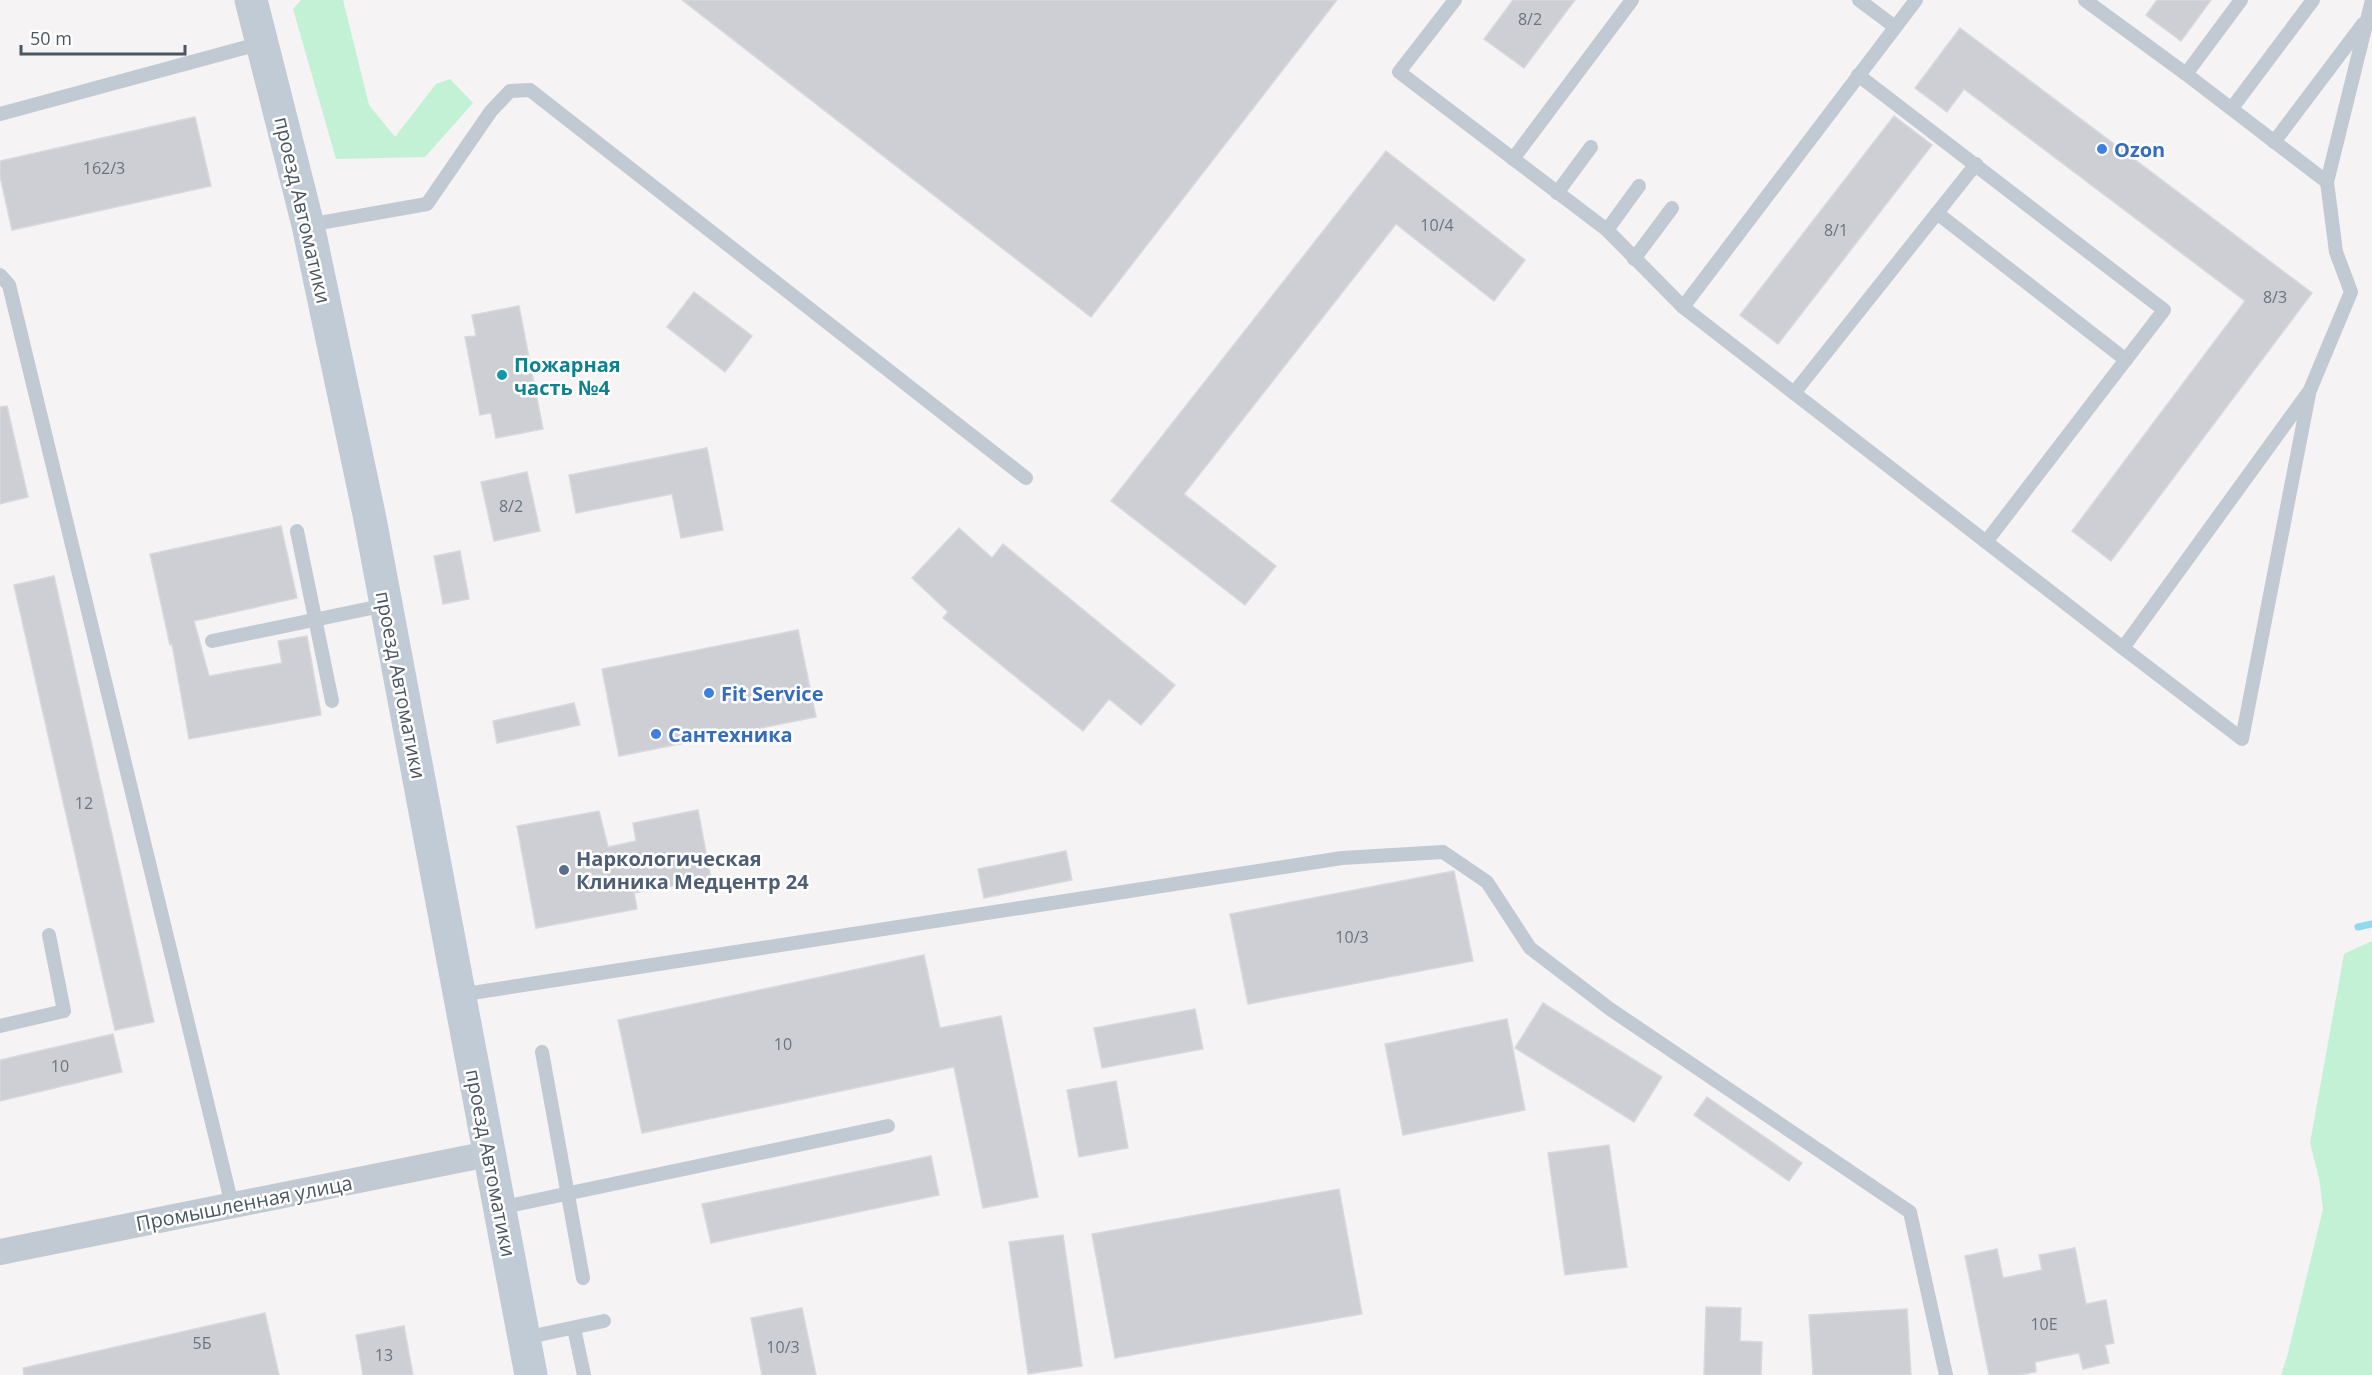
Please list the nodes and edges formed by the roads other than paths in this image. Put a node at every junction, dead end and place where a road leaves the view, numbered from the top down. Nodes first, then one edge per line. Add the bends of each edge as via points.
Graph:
1 (1455, 0) edge
2 (1632, 0) edge
3 (1859, 0) edge
4 (1916, 0) edge
5 (2085, 0) edge
6 (2241, 0) edge
7 (2313, 0) edge
8 (2372, 0) edge
9 (253, 1) edge
10 (2368, 18) junction
11 (1895, 27) junction
12 (262, 43) junction
13 (2186, 74) junction
14 (1858, 75) junction
15 (2232, 108) junction
16 (0, 114) edge
17 (2274, 142) junction
18 (1591, 147) dead end
19 (1513, 159) junction
20 (1976, 164) junction
21 (2327, 182) junction
22 (1639, 186) dead end
23 (1557, 192) junction
24 (1672, 208) dead end
25 (1937, 213) junction
26 (308, 225) junction
27 (1607, 230) junction
28 (1634, 259) junction
29 (0, 275) edge
30 (1683, 307) junction
31 (2126, 360) junction
32 (2310, 390) junction
33 (1794, 393) junction
34 (1026, 478) dead end
35 (297, 531) dead end
36 (1986, 542) junction
37 (386, 605) junction
38 (315, 619) junction
39 (212, 641) dead end
40 (2123, 648) junction
41 (332, 701) dead end
42 (49, 935) dead end
43 (459, 995) junction
44 (0, 1026) edge
45 (542, 1052) dead end
46 (888, 1126) dead end
47 (488, 1154) junction
48 (566, 1194) junction
49 (232, 1205) junction
50 (499, 1208) junction
51 (0, 1252) edge
52 (583, 1278) dead end
53 (604, 1321) dead end
54 (574, 1328) junction
55 (524, 1338) junction
56 (531, 1375) edge
57 (584, 1375) edge
58 (1946, 1375) edge

1 - 19 lane via 1399,72
2 - 19 lane
3 - 11 lane
4 - 11 lane
5 - 13 lane
6 - 13 lane
7 - 15 lane
8 - 10 lane
9 - 12 main road, проезд Автоматики
10 - 17 lane
10 - 21 lane
11 - 14 lane
12 - 16 lane
12 - 26 main road, проезд Автоматики
13 - 15 lane
14 - 20 lane
14 - 30 lane
15 - 17 lane
17 - 21 lane
18 - 23 lane
19 - 23 lane
20 - 25 lane
20 - 31 lane via 2164,310
21 - 32 lane via 2336,252 2351,292
22 - 27 lane
23 - 27 lane
24 - 28 lane
25 - 31 lane
25 - 33 lane
26 - 34 lane via 427,204 497,105 510,91 530,90
26 - 37 main road, проезд Автоматики
27 - 28 lane
28 - 30 lane
29 - 49 lane via 9,285
30 - 33 lane
31 - 36 lane
32 - 40 lane
32 - 40 lane via 2242,739
33 - 36 lane
35 - 38 lane
36 - 40 lane
37 - 38 lane
37 - 43 main road, проезд Автоматики
38 - 39 lane
38 - 41 lane
42 - 44 lane via 64,1011
43 - 47 main road, проезд Автоматики
43 - 58 lane via 1342,858 1443,852 1487,882 1530,948 1610,1009 1910,1212
45 - 48 lane
46 - 48 lane
47 - 49 street, Промышленная улица
47 - 50 main road, проезд Автоматики
48 - 50 lane
48 - 52 lane
49 - 51 street, Промышленная улица
50 - 55 main road, проезд Автоматики
53 - 54 lane
54 - 55 lane
54 - 57 lane
55 - 56 main road, проезд Автоматики

